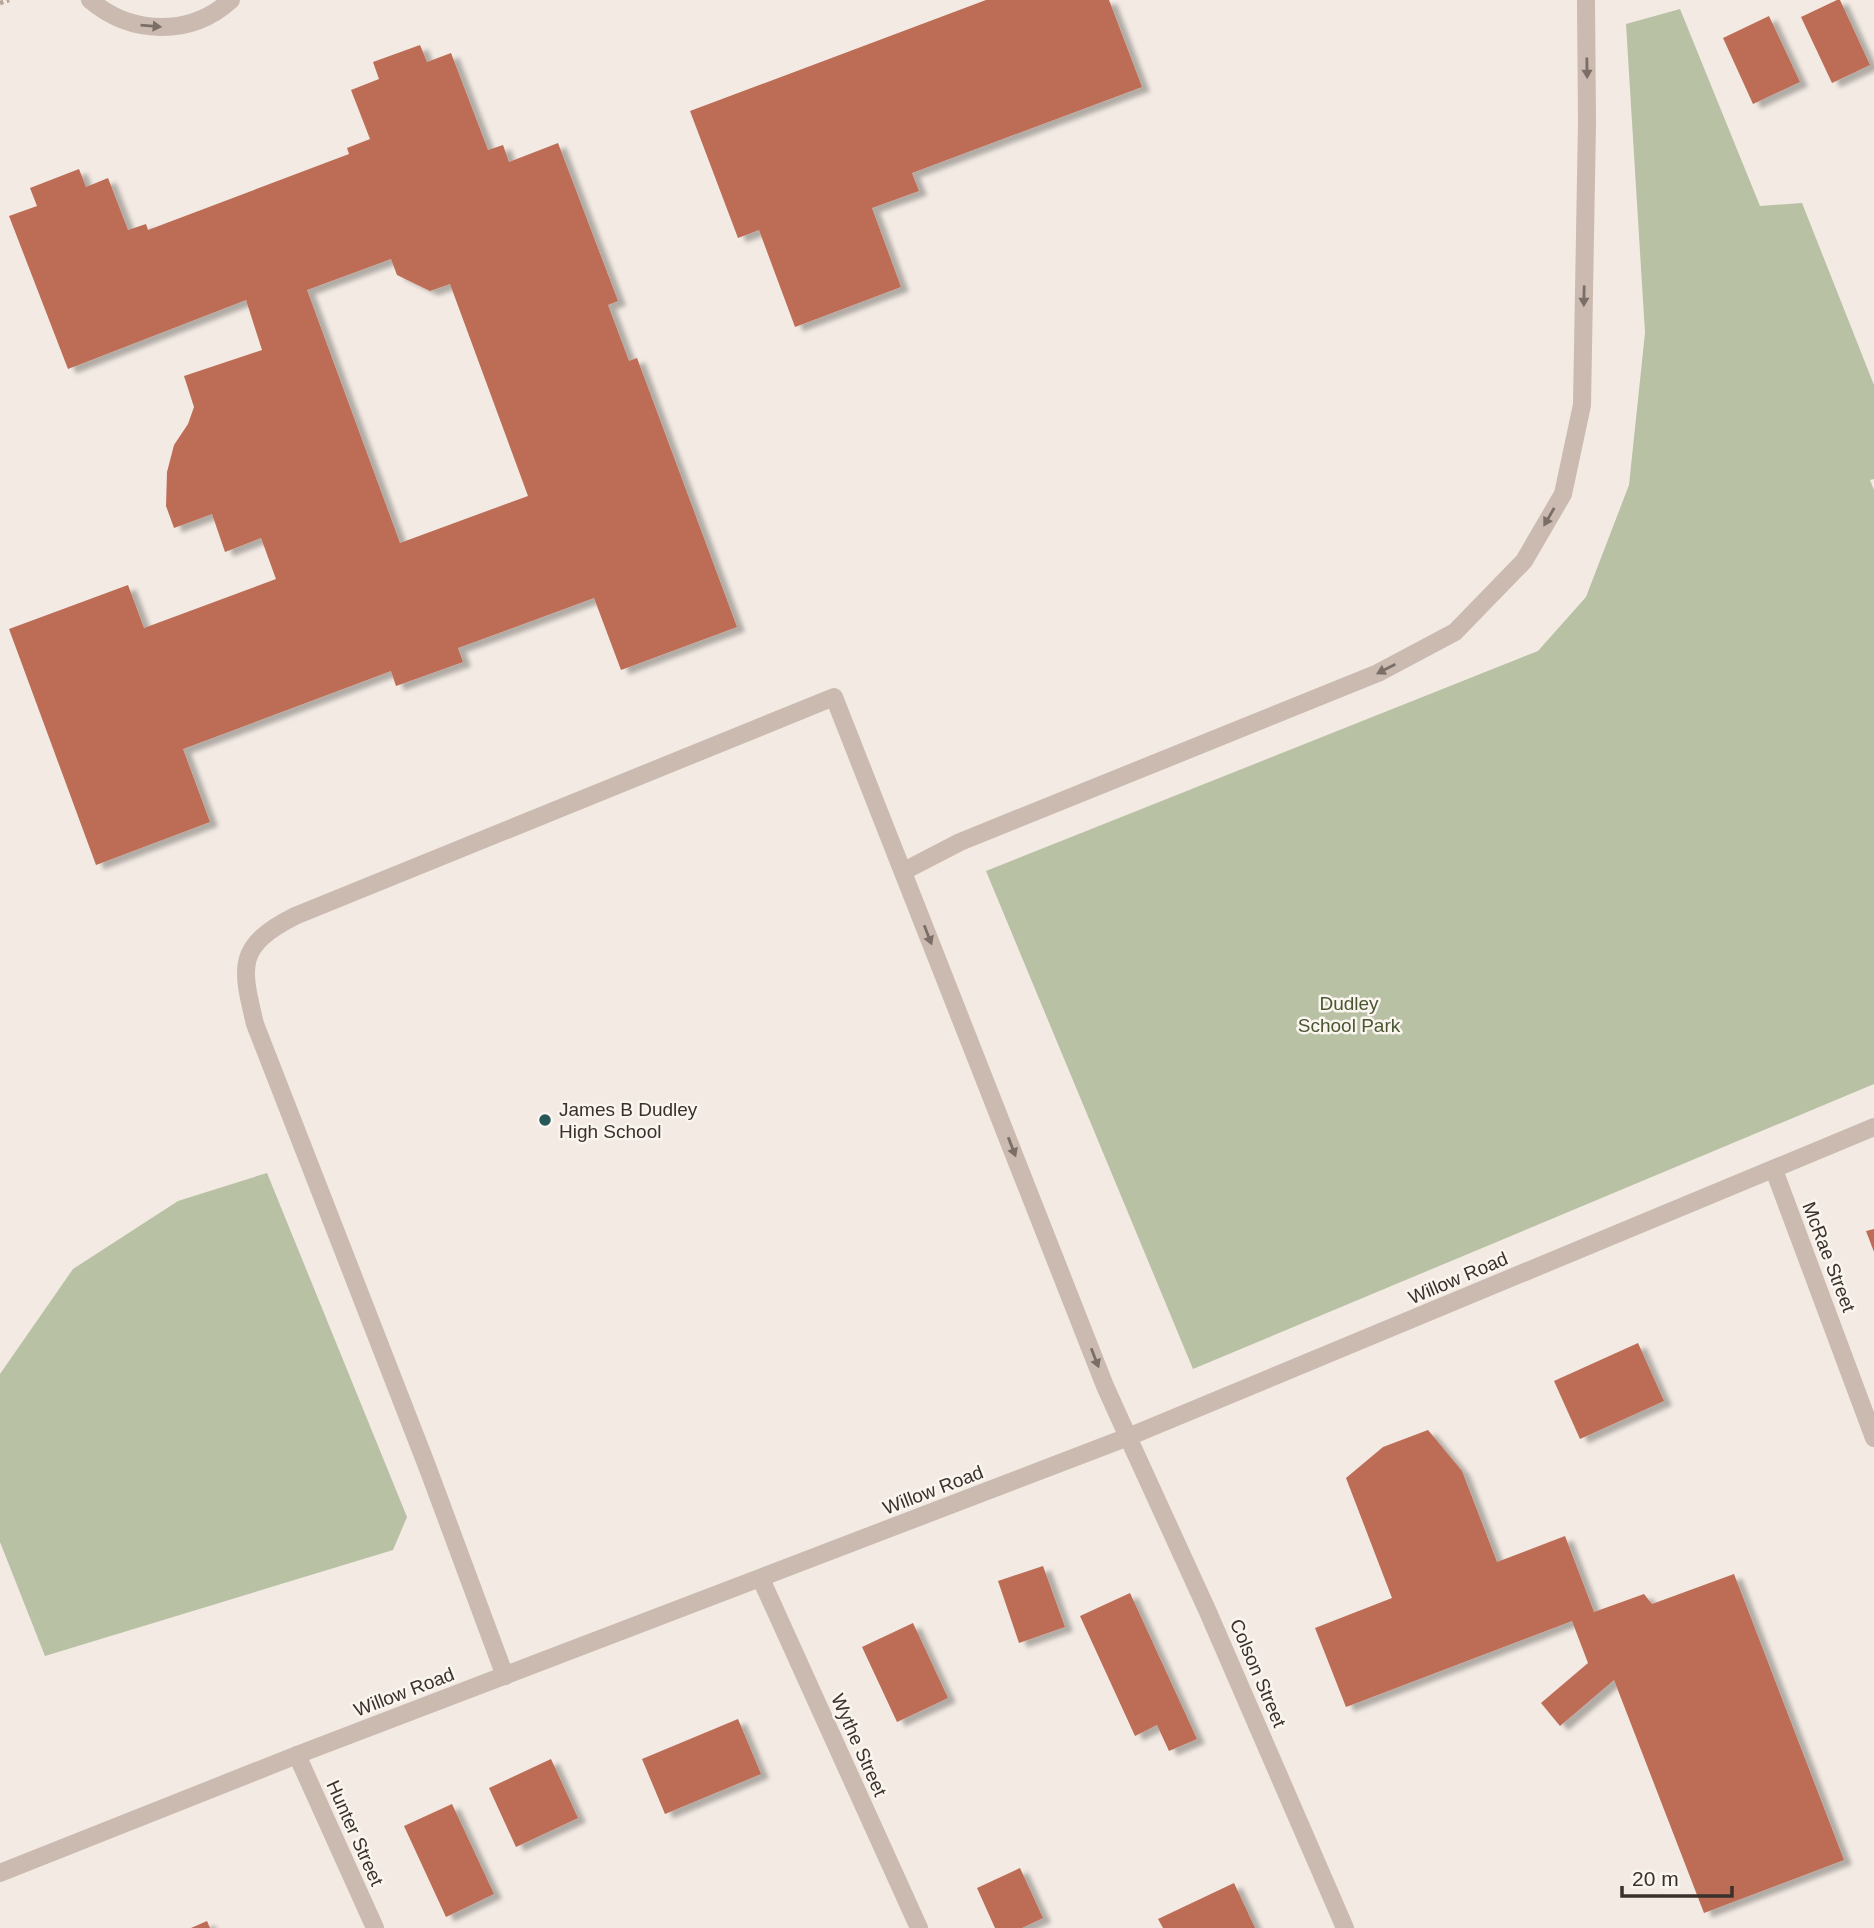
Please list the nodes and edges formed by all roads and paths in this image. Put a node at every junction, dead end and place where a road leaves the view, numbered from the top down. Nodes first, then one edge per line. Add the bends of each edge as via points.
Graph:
1 (9, 0) edge
2 (89, 0) edge
3 (230, 0) edge
4 (1586, 0) edge
5 (0, 3) edge
6 (904, 871) junction
7 (1874, 1127) edge
8 (1774, 1170) junction
9 (1128, 1437) junction
10 (1874, 1438) edge
11 (761, 1578) junction
12 (505, 1676) junction
13 (296, 1755) junction
14 (0, 1873) edge
15 (375, 1928) edge
16 (919, 1928) edge
17 (1345, 1928) edge

1 - 5 path
2 -> 3 street via 119,19 161,28 204,18
4 -> 6 street via 1583,405 1563,494 1524,561 1455,632 1378,673 960,842
6 -> 9 street, Colson Street
6 - 12 street, Colson Street via 834,697 295,916 271,929 254,946 246,964 246,985 255,1024
7 - 8 street, Willow Road
8 - 9 street, Willow Road
8 - 10 street, McRae Street
9 - 11 street, Willow Road
9 - 17 street, Colson Street
11 - 12 street, Willow Road
11 - 16 street, Wythe Street
12 - 13 street, Willow Road
13 - 14 street, Willow Road
13 - 15 street, Hunter Street

